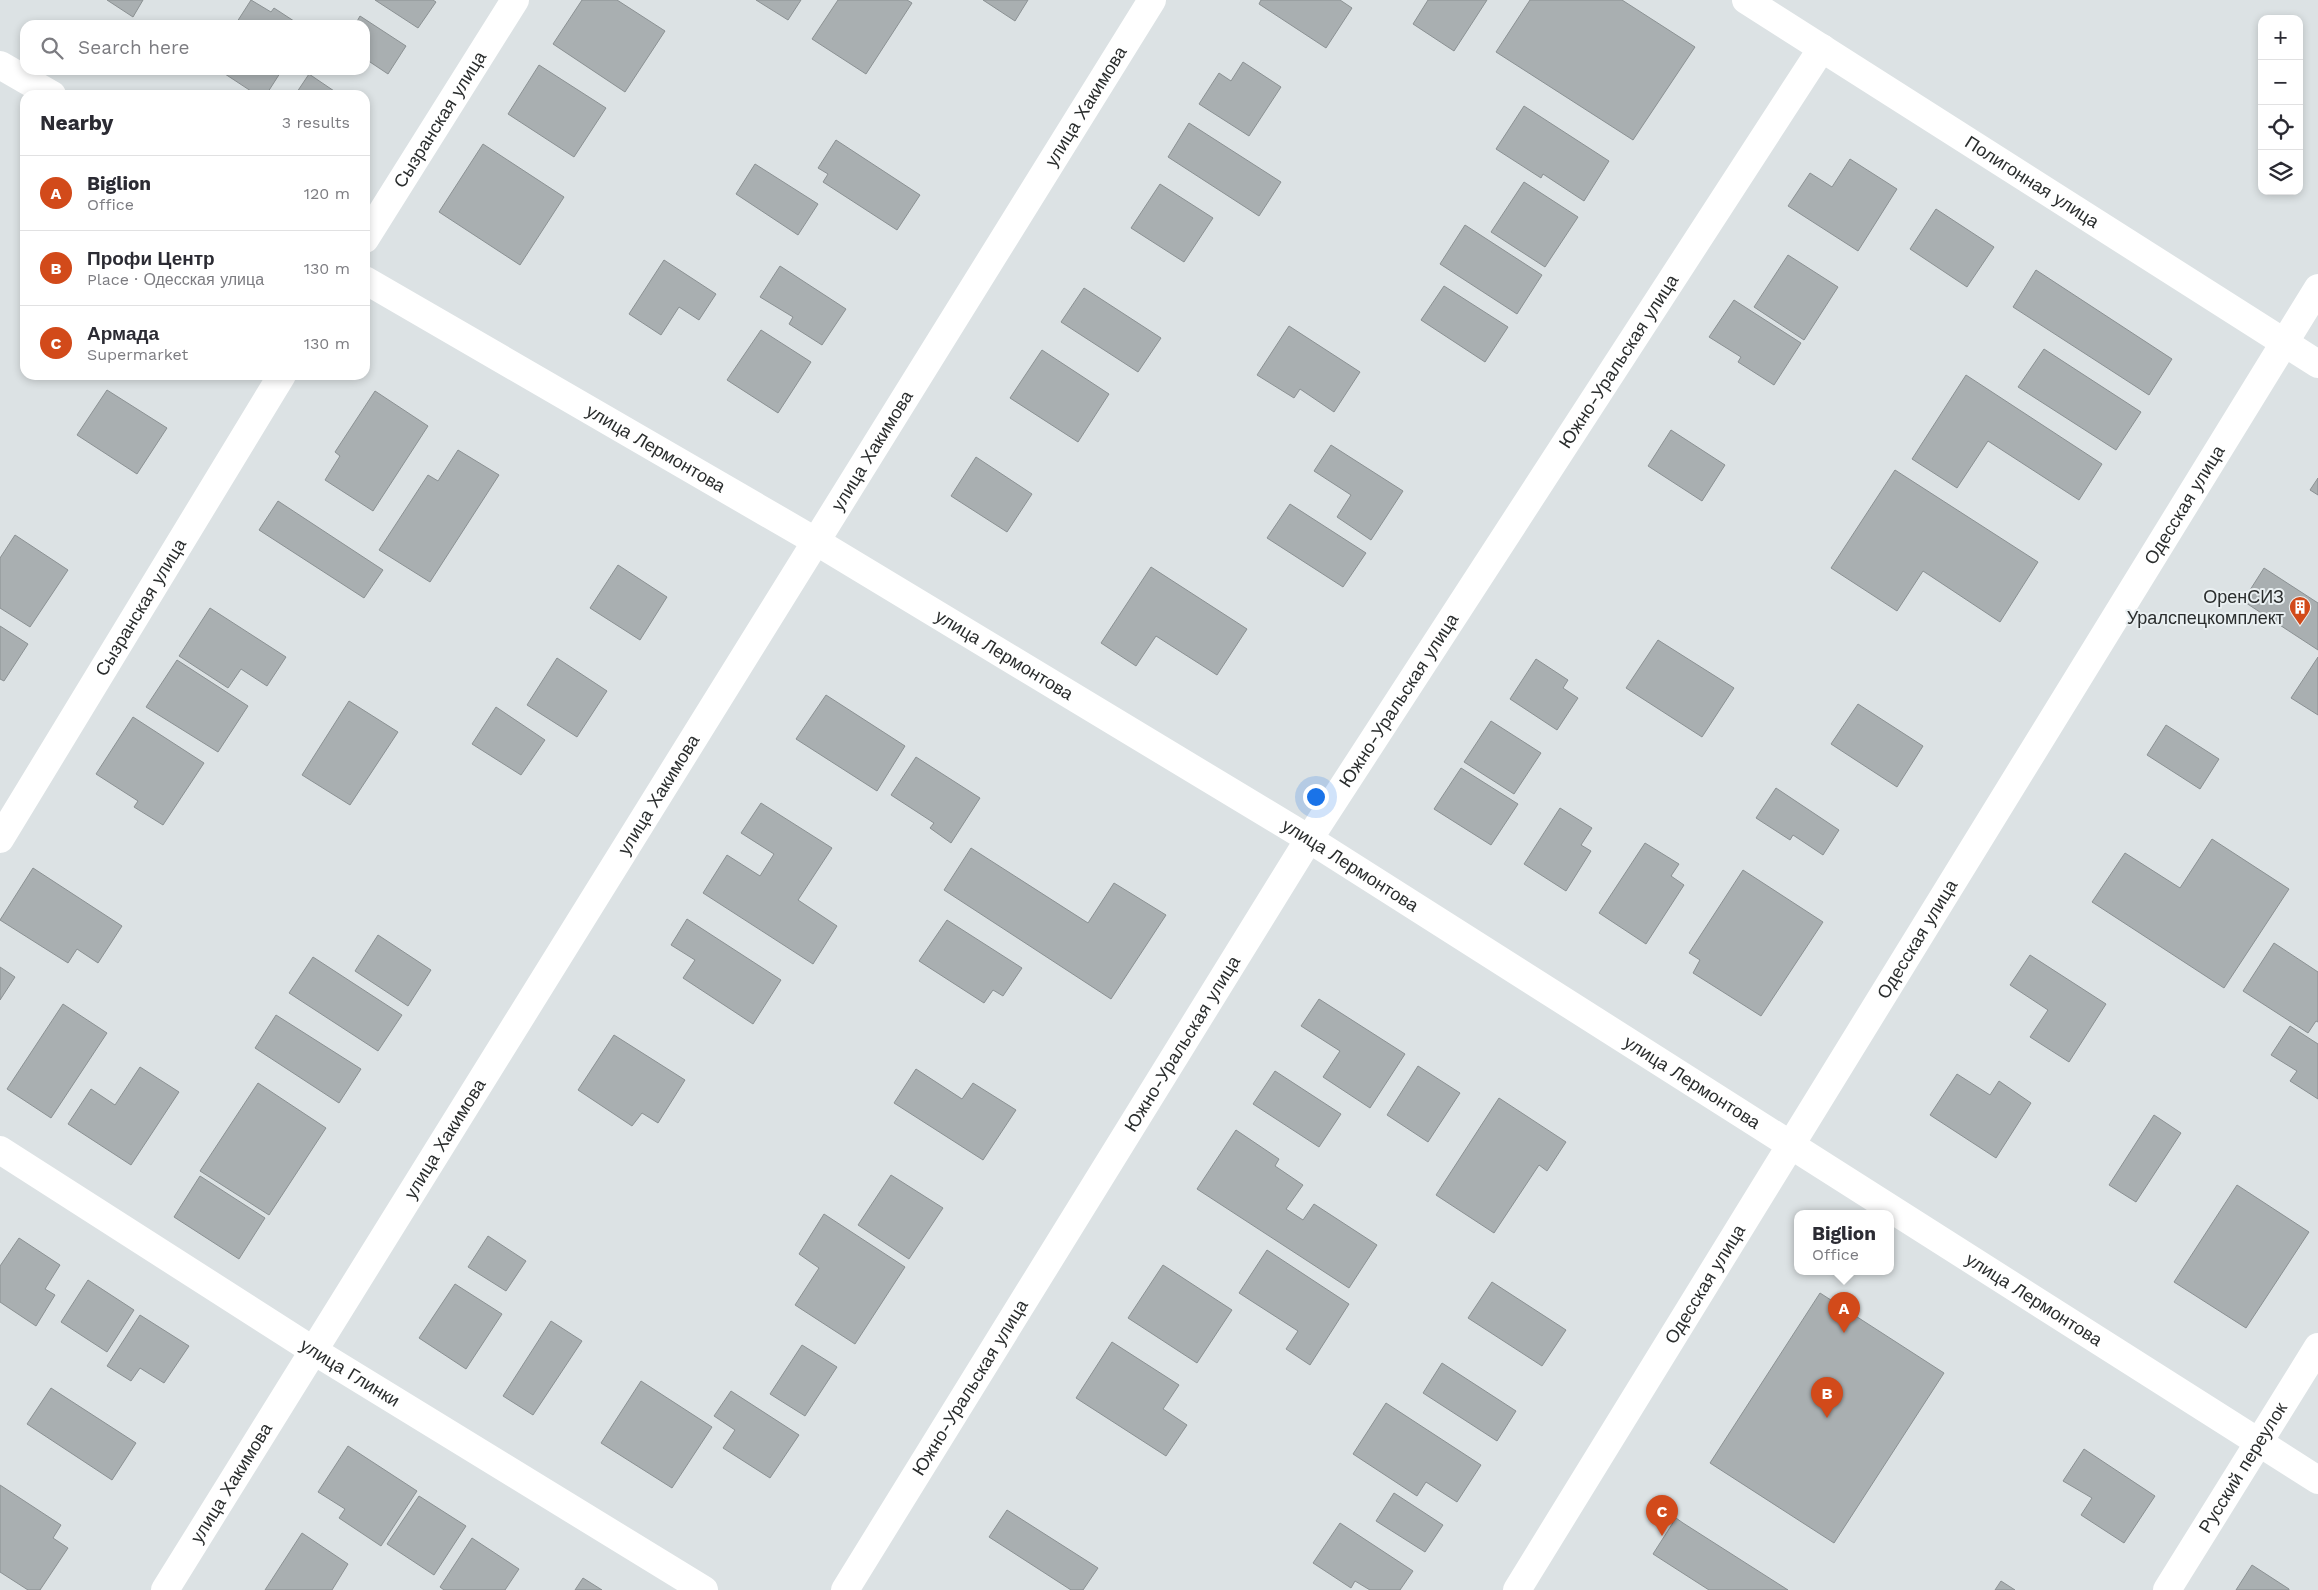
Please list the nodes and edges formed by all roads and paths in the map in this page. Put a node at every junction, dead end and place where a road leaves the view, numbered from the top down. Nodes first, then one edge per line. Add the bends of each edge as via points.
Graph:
1 (514, 0) edge
2 (1152, 0) edge
3 (1746, 0) edge
4 (1822, 48) junction
5 (0, 65) edge
6 (43, 90) edge
7 (370, 231) edge
8 (370, 283) edge
9 (2318, 288) edge
10 (2284, 342) junction
11 (2318, 364) edge
12 (279, 380) edge
13 (817, 542) junction
14 (0, 839) edge
15 (1309, 839) junction
16 (1791, 1144) junction
17 (0, 1150) edge
18 (2318, 1347) edge
19 (314, 1350) junction
20 (2259, 1443) junction
21 (2318, 1480) edge
22 (165, 1590) edge
23 (704, 1590) edge
24 (845, 1590) edge
25 (1517, 1590) edge
26 (2167, 1590) edge

1 - 7 street, Сызранская улица
2 - 13 street, улица Хакимова
3 - 4 street, Полигонная улица
4 - 10 street, Полигонная улица
4 - 15 street, Южно-Уральская улица
5 - 6 street
8 - 13 street, улица Лермонтова
9 - 10 street, Одесская улица
10 - 11 street, Полигонная улица
10 - 16 street, Одесская улица
12 - 14 street, Сызранская улица
13 - 15 street, улица Лермонтова
13 - 19 street, улица Хакимова
15 - 16 street, улица Лермонтова
15 - 24 street, Южно-Уральская улица
16 - 20 street, улица Лермонтова
16 - 25 street, Одесская улица
17 - 19 street, улица Глинки
18 - 20 street, Русский переулок
19 - 22 street, улица Хакимова
19 - 23 street, улица Глинки
20 - 21 street, улица Лермонтова
20 - 26 street, Русский переулок

